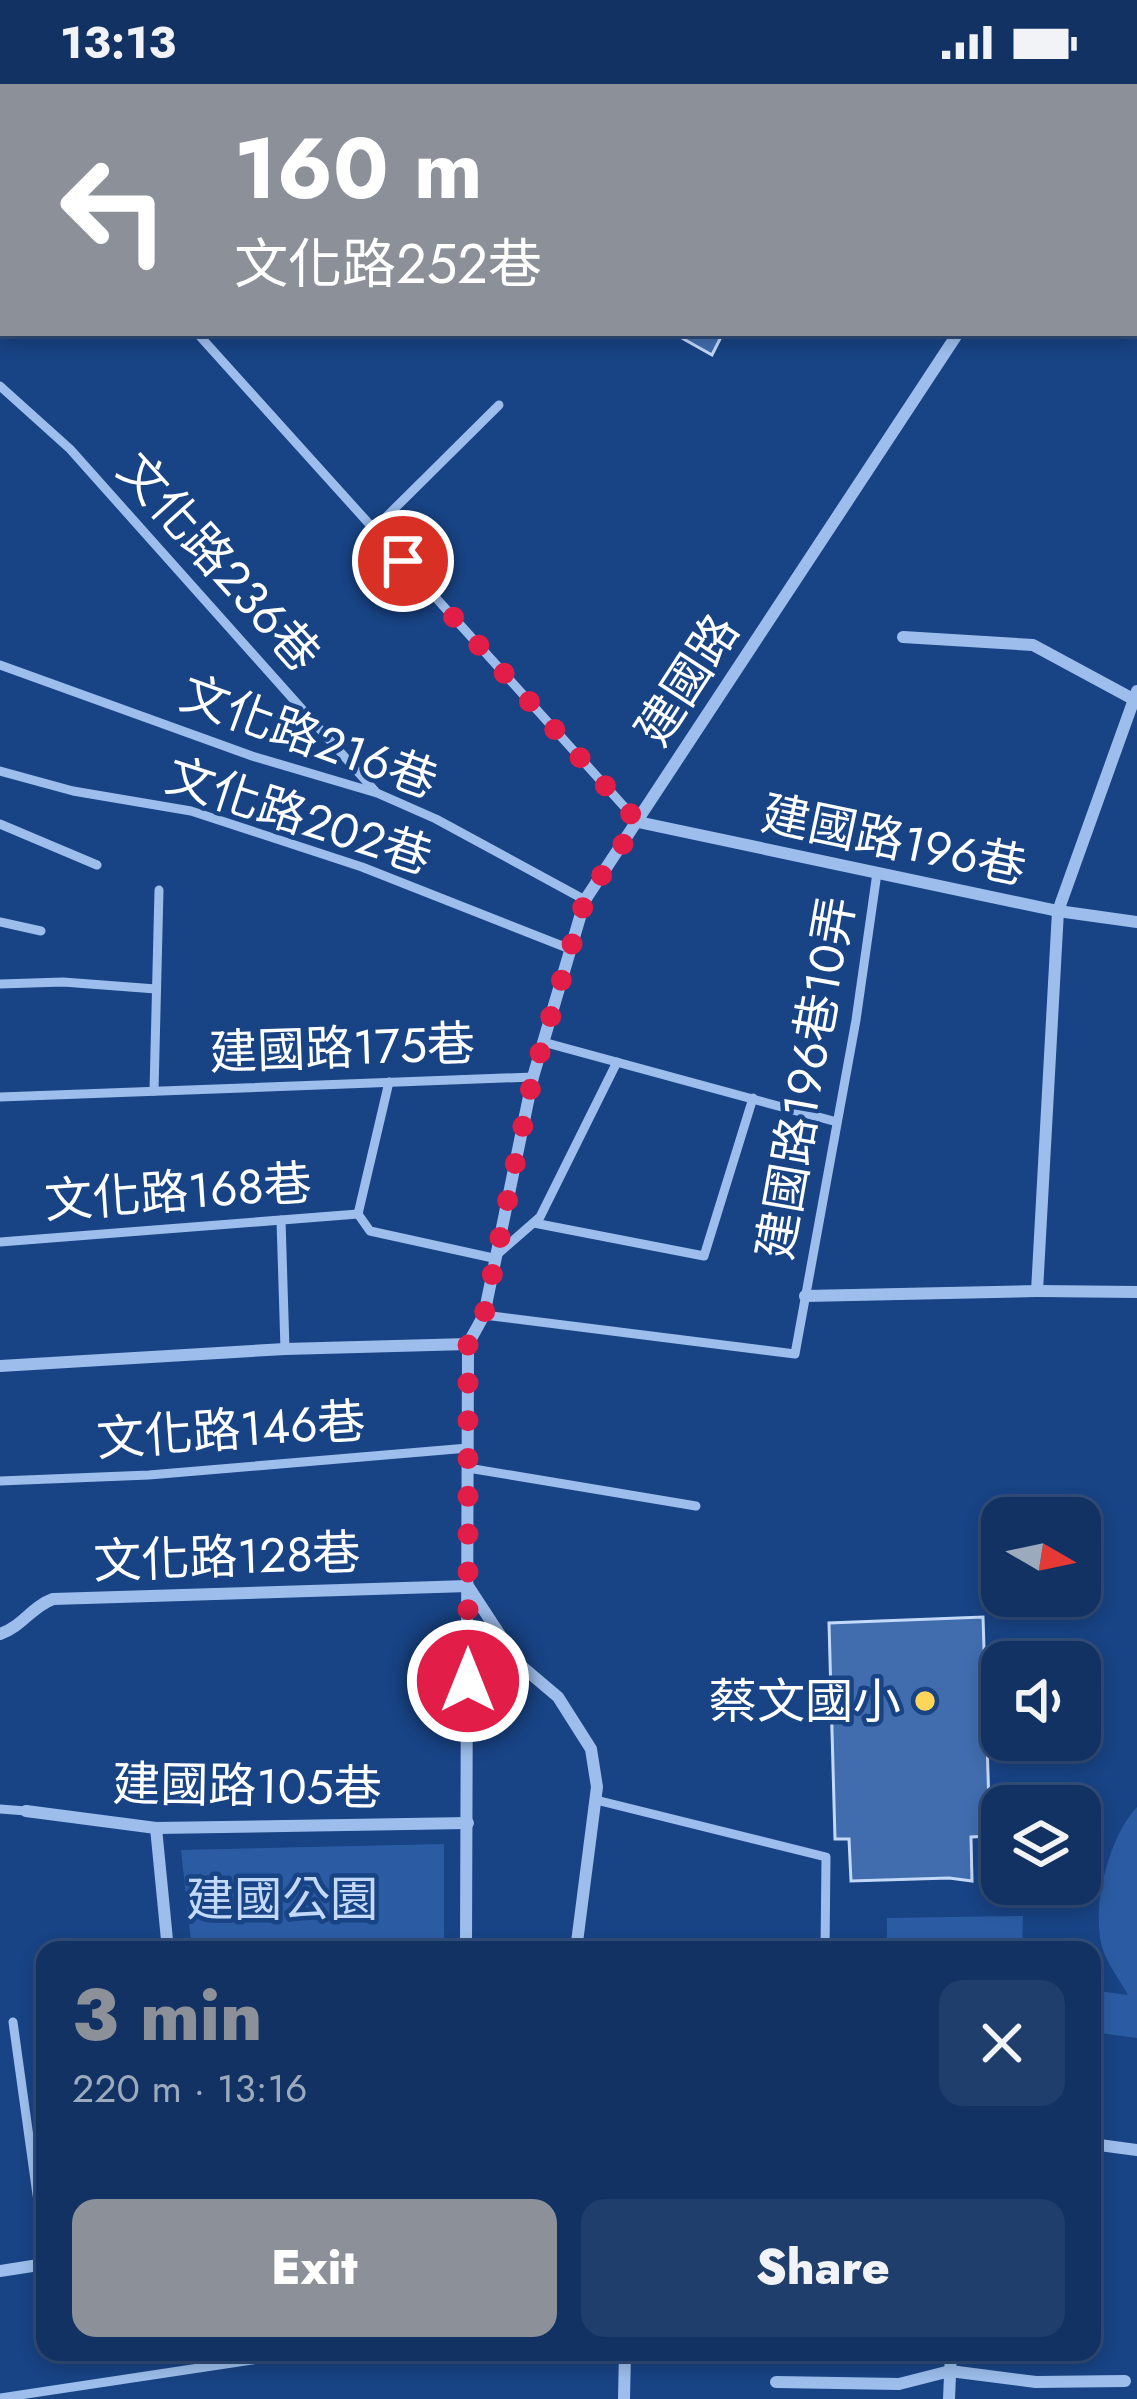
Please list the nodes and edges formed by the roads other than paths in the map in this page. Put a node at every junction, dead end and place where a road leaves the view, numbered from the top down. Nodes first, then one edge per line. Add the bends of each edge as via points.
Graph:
1 (200, 336) edge
2 (956, 336) edge
3 (0, 386) edge
4 (499, 405) dead end
5 (374, 529) junction
6 (903, 637) dead end
7 (0, 665) edge
8 (1135, 695) edge
9 (0, 771) edge
10 (376, 793) junction
11 (638, 822) junction
12 (0, 824) edge
13 (97, 865) dead end
14 (877, 873) junction
15 (159, 890) dead end
16 (585, 900) junction
17 (1058, 911) junction
18 (0, 922) edge
19 (1137, 922) edge
20 (41, 931) dead end
21 (570, 949) junction
22 (0, 984) edge
23 (156, 989) junction
24 (543, 1042) junction
25 (616, 1062) junction
26 (533, 1077) junction
27 (389, 1082) junction
28 (154, 1091) junction
29 (0, 1097) edge
30 (753, 1098) junction
31 (837, 1122) junction
32 (358, 1214) junction
33 (280, 1220) junction
34 (534, 1223) junction
35 (0, 1242) edge
36 (493, 1258) junction
37 (1037, 1291) junction
38 (1137, 1292) edge
39 (805, 1296) junction
40 (484, 1315) junction
41 (468, 1344) junction
42 (285, 1349) junction
43 (0, 1366) edge
44 (468, 1448) junction
45 (468, 1468) junction
46 (0, 1481) edge
47 (696, 1506) dead end
48 (468, 1586) junction
49 (0, 1634) edge
50 (596, 1800) junction
51 (0, 1809) edge
52 (26, 1811) joint
53 (468, 1823) junction
54 (157, 1828) junction
55 (167, 1941) edge
56 (466, 1941) edge
57 (577, 1941) edge
58 (825, 1941) edge
59 (13, 2022) dead end
60 (1101, 2145) edge
61 (1137, 2150) edge
62 (36, 2187) edge
63 (36, 2265) edge
64 (0, 2271) edge
65 (245, 2361) edge
66 (625, 2361) edge
67 (951, 2361) edge
68 (950, 2371) junction
69 (1125, 2381) dead end
70 (776, 2382) dead end
71 (0, 2398) edge
72 (624, 2399) edge
73 (949, 2399) edge

1 - 5 lane
2 - 11 street, 建國路
3 - 10 lane, 文化路236巷 via 70,449
4 - 5 lane
5 - 11 lane
6 - 8 street via 1033,645
7 - 10 lane, 文化路216巷
8 - 17 street
9 - 21 lane, 文化路202巷 via 191,811
10 - 16 lane, 文化路216巷
11 - 14 street, 建國路196巷
11 - 16 street, 建國路
12 - 13 lane
14 - 17 street, 建國路196巷
14 - 31 lane, 建國路196巷10弄
15 - 23 lane
16 - 21 street, 建國路
17 - 19 street, 建國路196巷
17 - 37 street
18 - 20 lane
21 - 24 street, 建國路
22 - 23 lane
23 - 28 lane
24 - 25 lane
24 - 26 street, 建國路
25 - 30 lane
25 - 34 lane
26 - 27 lane, 建國路175巷
26 - 36 street, 建國路
27 - 28 lane, 建國路175巷
27 - 32 lane
28 - 29 lane, 建國路175巷
30 - 31 lane
30 - 34 lane via 704,1256
31 - 39 lane, 建國路196巷10弄
32 - 33 lane, 文化路168巷
32 - 36 lane, 文化路168巷 via 370,1231
33 - 35 lane, 文化路168巷
33 - 42 lane
34 - 36 lane
36 - 40 street, 建國路
37 - 38 street
37 - 39 street
39 - 40 lane, 建國路196巷10弄 via 795,1354
40 - 41 street, 建國路
41 - 42 street
41 - 44 street, 建國路
42 - 43 street
44 - 45 street, 建國路
44 - 46 lane, 文化路146巷
45 - 47 lane
45 - 48 street, 建國路
48 - 49 street, 文化路128巷 via 53,1598
48 - 50 street via 519,1664 577,1724 591,1749
48 - 53 street, 建國路
50 - 57 street
50 - 58 lane via 826,1857
51 - 52 lane
52 - 54 street, 建國路105巷
53 - 54 street, 建國路105巷
53 - 56 street, 建國路
54 - 55 street
59 - 62 lane
60 - 61 street
63 - 64 street
65 - 71 lane
66 - 72 street
67 - 68 street
68 - 69 street via 1036,2383
68 - 70 street via 899,2384
68 - 73 street

